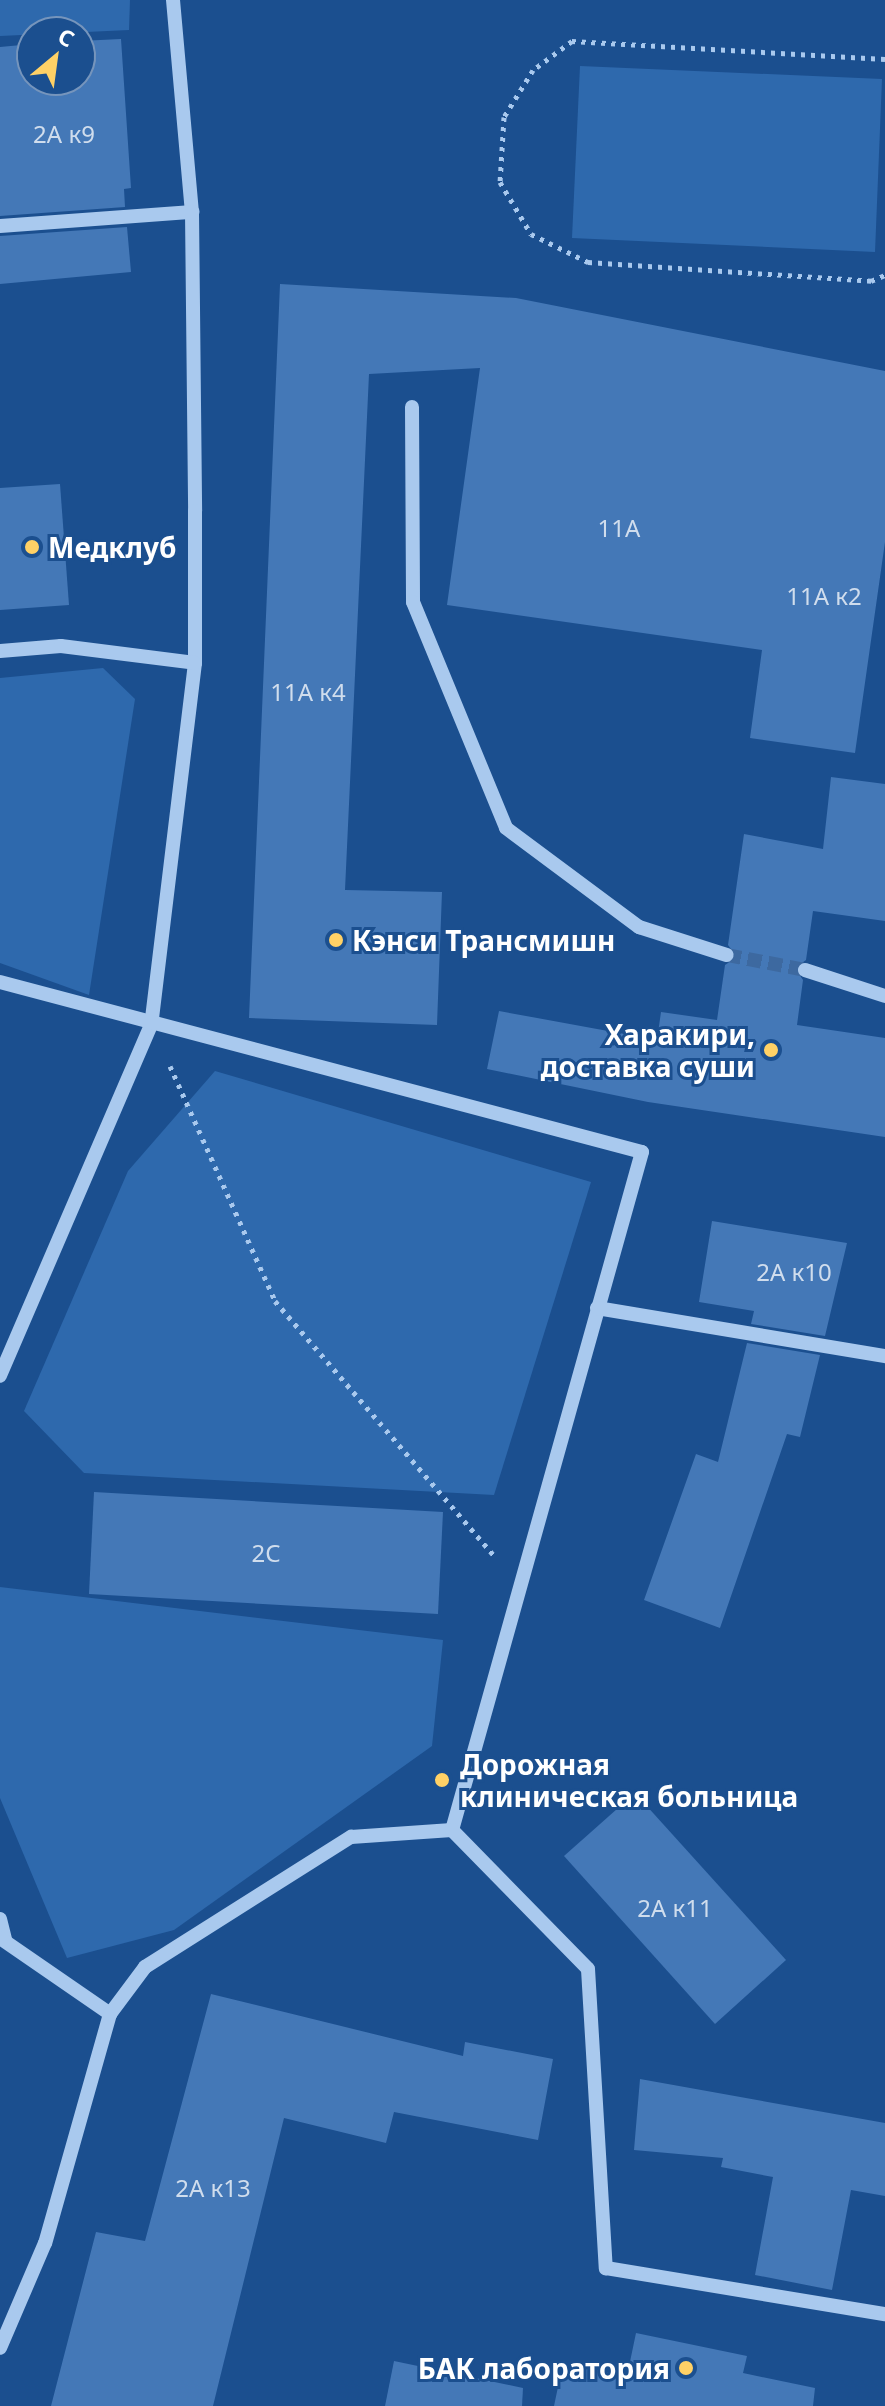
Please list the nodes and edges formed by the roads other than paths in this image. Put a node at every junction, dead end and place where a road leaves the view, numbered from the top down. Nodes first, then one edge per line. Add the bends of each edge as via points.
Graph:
1 (173, 0) edge
2 (192, 212) junction
3 (0, 226) edge
4 (412, 407) dead end
5 (0, 651) edge
6 (195, 663) junction
7 (727, 955) tunnel mouth
8 (805, 970) tunnel mouth
9 (0, 982) edge
10 (885, 996) edge
11 (151, 1025) junction
12 (597, 1308) junction
13 (885, 1356) edge
14 (0, 1376) edge
15 (452, 1830) junction
16 (0, 1919) edge
17 (2, 1938) edge
18 (110, 2014) junction
19 (885, 2314) edge
20 (0, 2348) edge

1 - 2 lane
2 - 3 lane
2 - 6 lane
4 - 7 lane via 413,602 506,828 639,927
5 - 6 lane via 61,646
6 - 11 lane
8 - 10 lane
9 - 11 lane
11 - 12 lane via 642,1152
11 - 14 lane
12 - 13 lane
12 - 15 lane
15 - 18 lane via 351,1837 145,1967
15 - 19 lane via 588,1969 606,2268
16 - 17 lane
17 - 18 lane
18 - 20 lane via 45,2243

